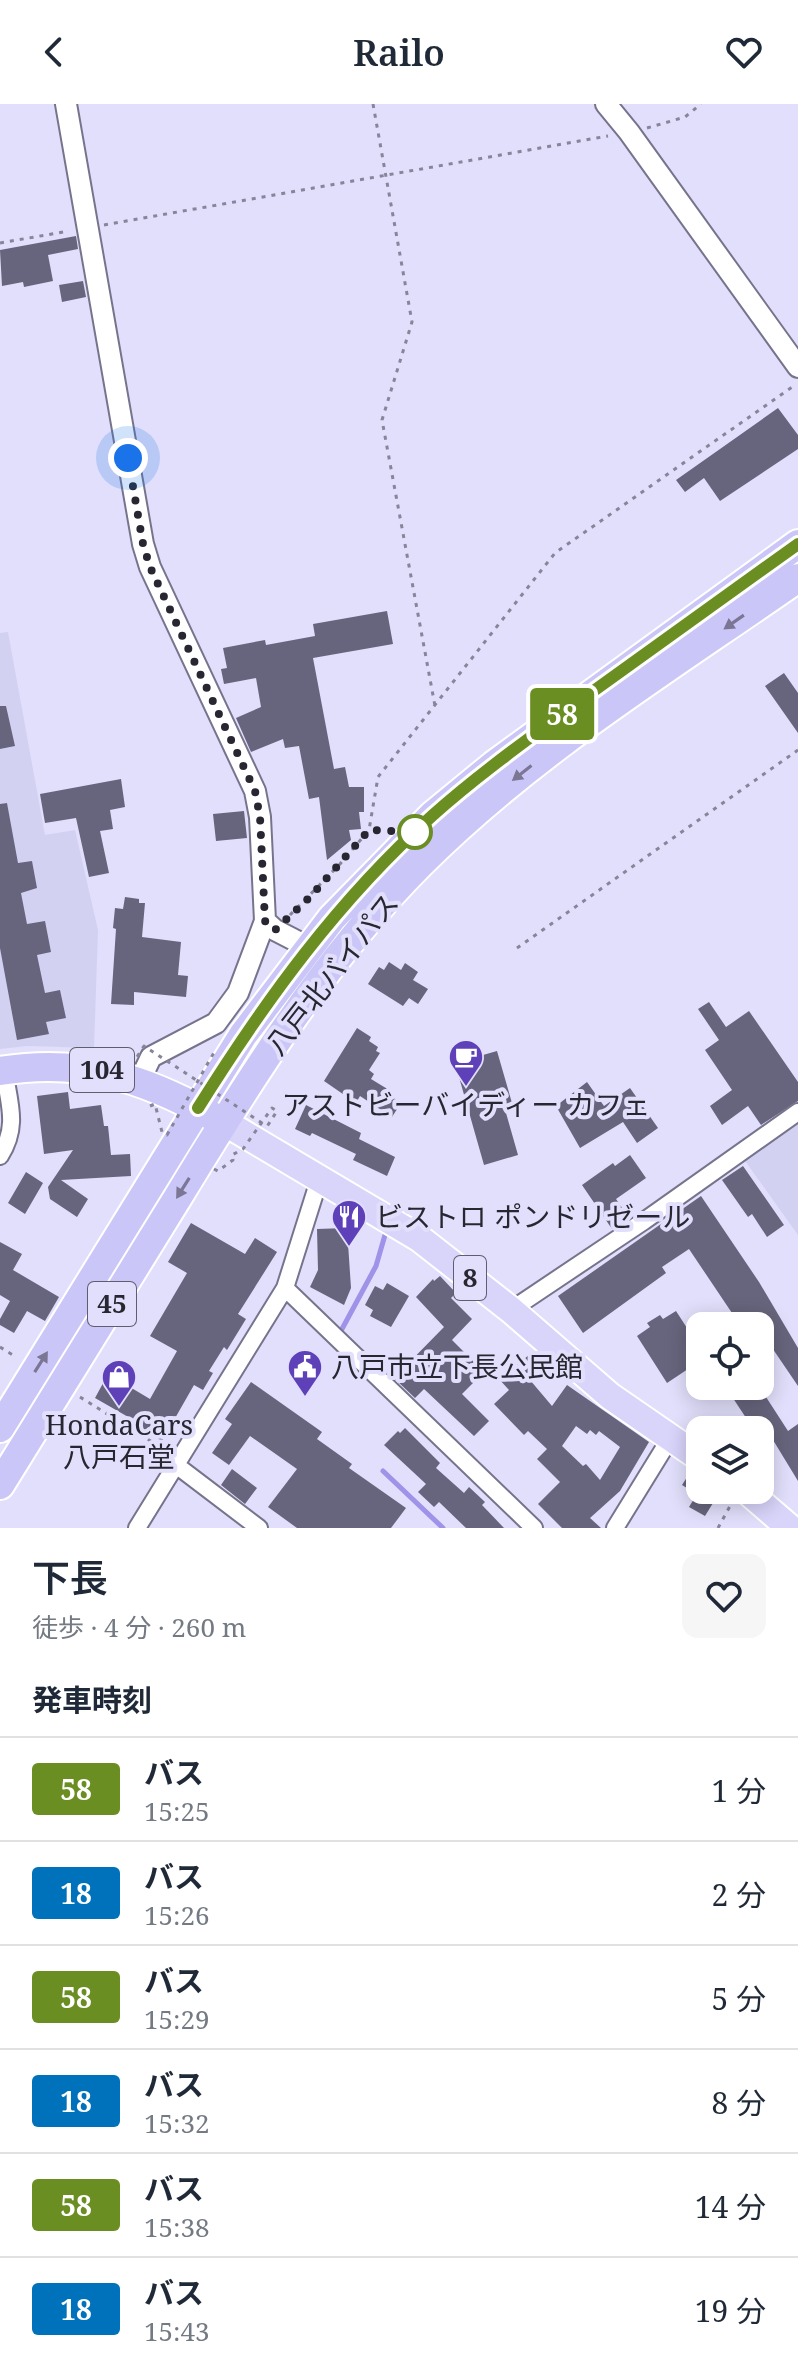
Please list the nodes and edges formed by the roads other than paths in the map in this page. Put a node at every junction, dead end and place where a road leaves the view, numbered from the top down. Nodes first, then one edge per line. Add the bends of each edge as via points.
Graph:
1 (66, 104) edge
2 (606, 104) edge
3 (798, 367) edge
4 (798, 544) edge
5 (798, 578) edge
6 (270, 926) junction
7 (308, 947) junction
8 (2, 1070) edge
9 (145, 1093) junction
10 (197, 1094) junction
11 (798, 1112) edge
12 (224, 1122) junction
13 (0, 1156) edge
14 (320, 1177) junction
15 (285, 1288) junction
16 (511, 1310) junction
17 (0, 1428) edge
18 (671, 1437) junction
19 (686, 1448) edge
20 (174, 1460) junction
21 (0, 1485) edge
22 (750, 1504) edge
23 (137, 1528) edge
24 (259, 1528) edge
25 (534, 1528) edge
26 (615, 1528) edge
27 (790, 1528) edge

1 - 6 street via 143,544 255,791
2 - 3 street
4 - 7 highway, 八戸北バイパス / 45 via 433,815
5 -> 12 highway, 八戸北バイパス / 45 via 517,777 421,863 331,967
6 - 7 street
6 - 9 street via 238,993 216,1023 151,1057
7 - 10 highway, 八戸北バイパス / 45
8 - 9 highway, 104 via 85,1069
8 - 13 street via 13,1126
9 - 10 highway, 104
10 - 12 highway, 104
17 -> 10 highway, 45
11 - 16 street
12 - 14 main road, 8
12 -> 21 highway, 45
14 - 15 street
14 - 16 main road, 8 via 419,1238
15 - 20 street
15 - 25 street
16 - 18 main road, 8 via 610,1396
18 - 19 main road, 8
18 - 26 street
20 - 23 street
20 - 24 street
22 - 27 main road

